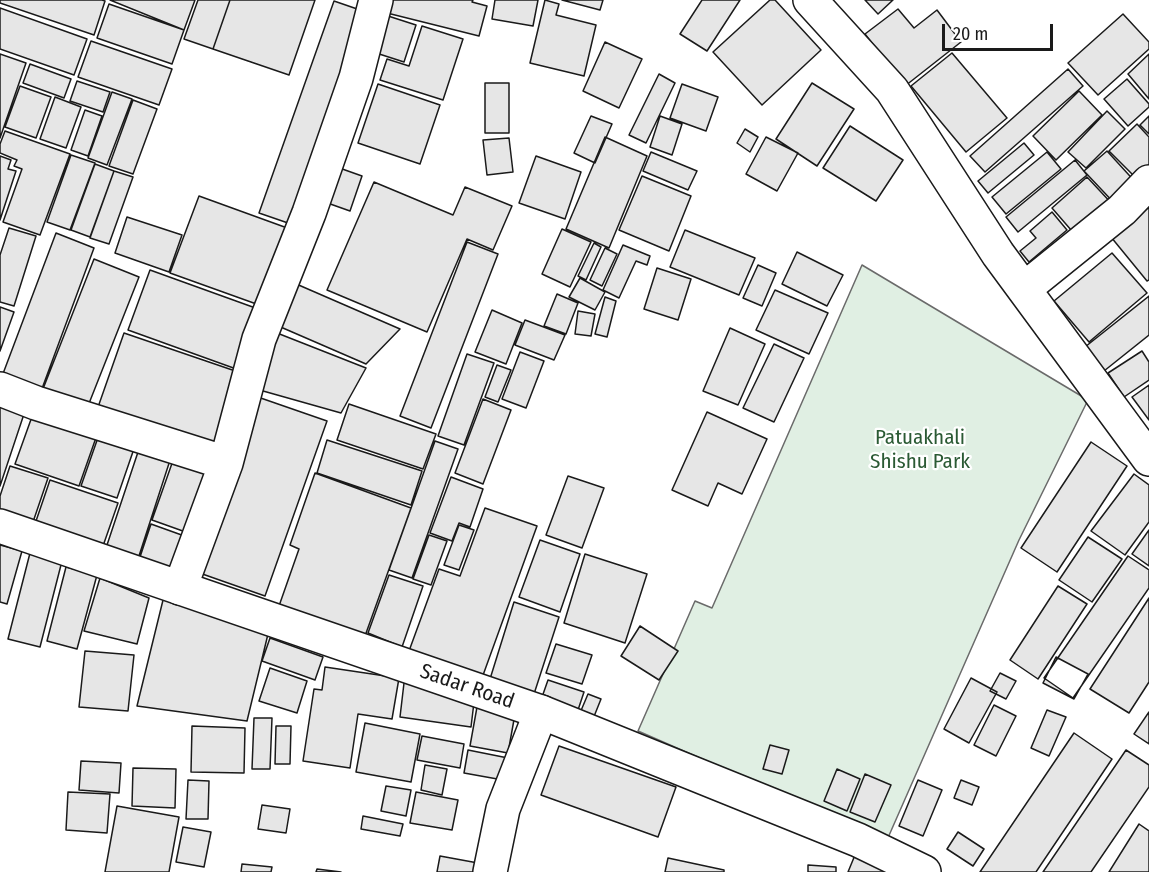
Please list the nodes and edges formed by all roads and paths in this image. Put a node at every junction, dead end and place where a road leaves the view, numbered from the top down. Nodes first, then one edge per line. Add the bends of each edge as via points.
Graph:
1 (376, 0) edge
2 (810, 0) edge
3 (1149, 182) edge
4 (1024, 289) junction
5 (0, 389) edge
6 (1149, 459) edge
7 (226, 463) junction
8 (0, 526) edge
9 (180, 588) junction
10 (541, 712) junction
11 (490, 872) edge
12 (924, 872) edge

1 - 7 street via 356,78 259,339
2 - 4 street via 892,90
3 - 4 street via 1122,210
4 - 6 street
5 - 7 street
7 - 9 street
8 - 9 street, Sadar Road
9 - 10 street, Sadar Road
10 - 11 street via 503,809
10 - 12 street, Sadar Road via 858,840

